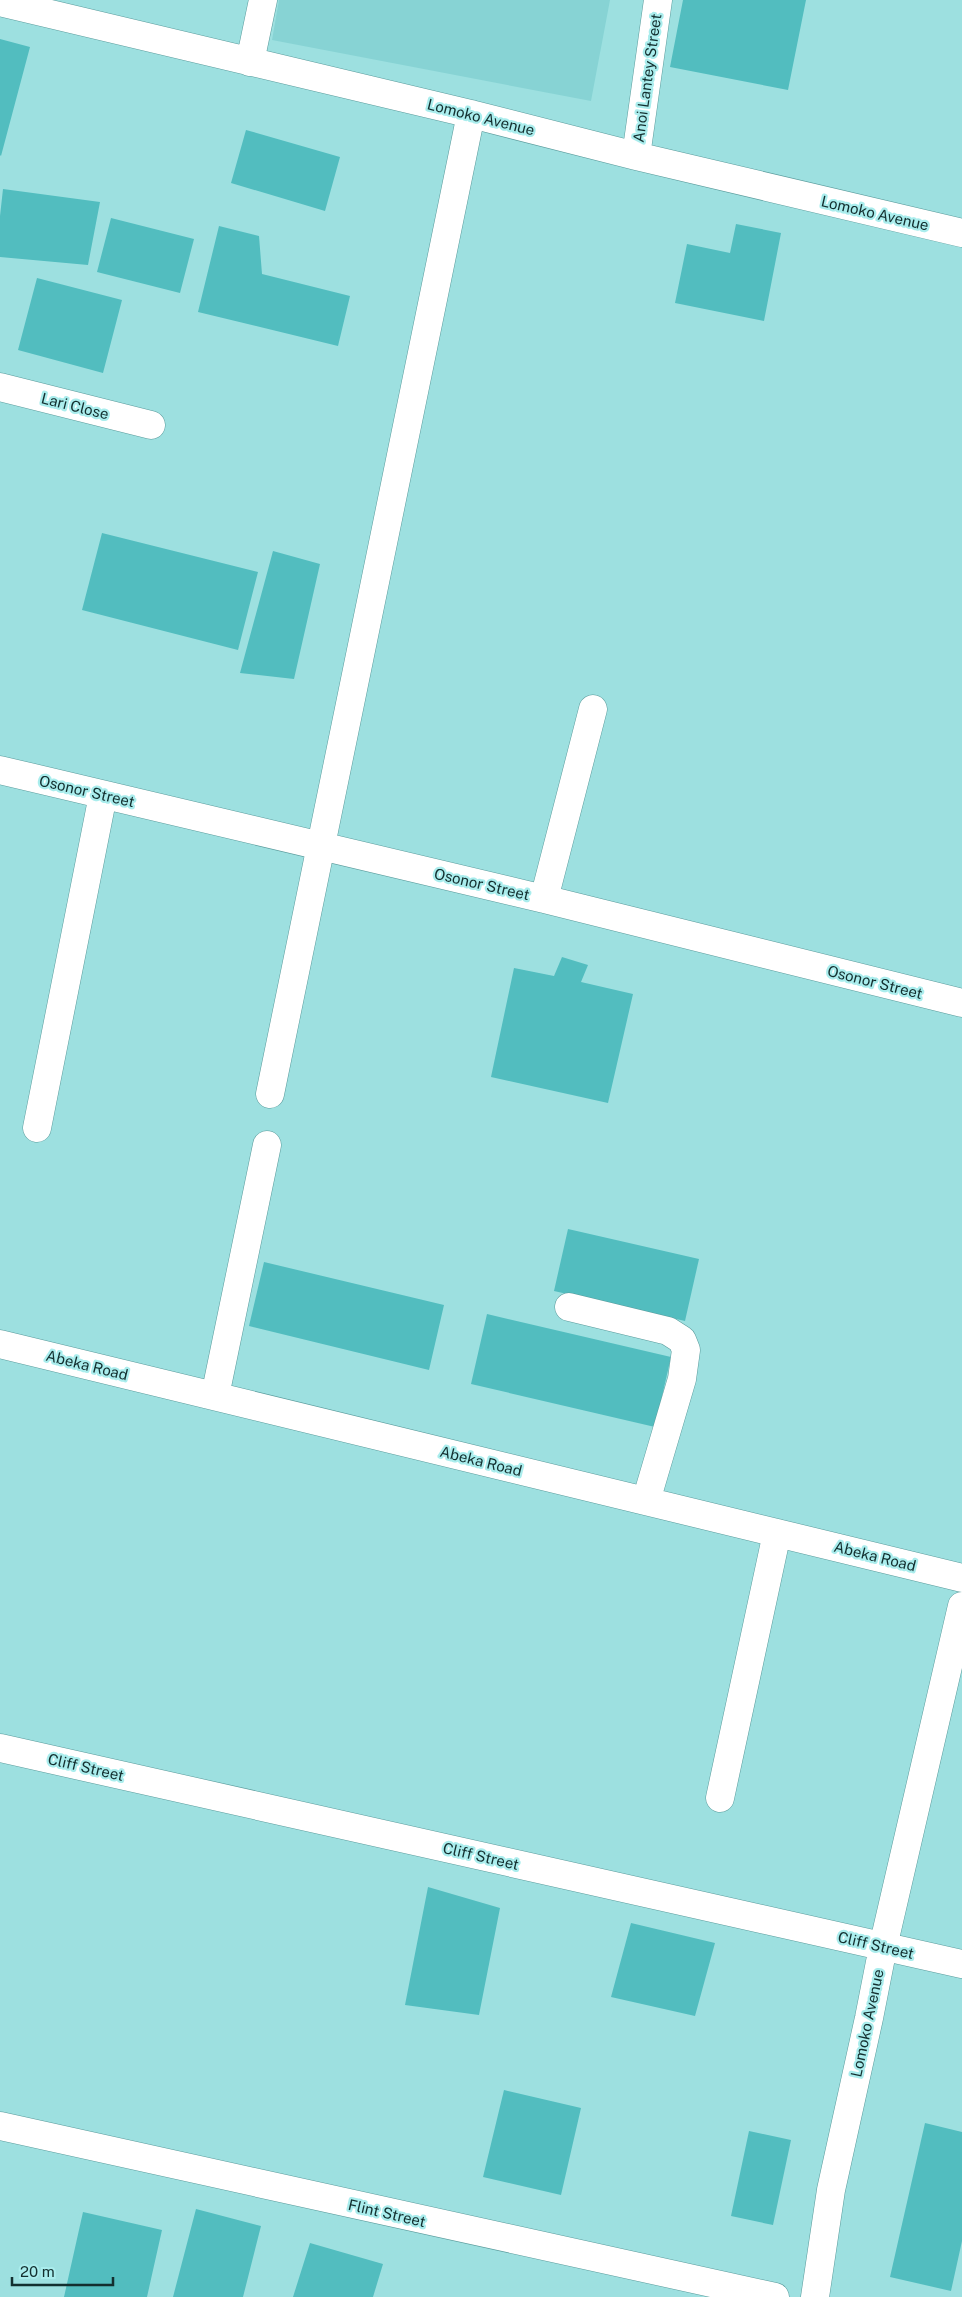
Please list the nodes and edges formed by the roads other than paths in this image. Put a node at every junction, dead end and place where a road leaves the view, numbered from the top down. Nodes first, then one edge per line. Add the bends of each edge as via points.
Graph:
1 (263, 0) edge
2 (658, 0) edge
3 (0, 2) edge
4 (250, 62) junction
5 (471, 114) junction
6 (636, 156) junction
7 (962, 233) edge
8 (0, 387) edge
9 (151, 425) dead end
10 (593, 709) dead end
11 (0, 770) edge
12 (103, 795) junction
13 (322, 846) junction
14 (544, 899) junction
15 (962, 1004) edge
16 (270, 1094) dead end
17 (37, 1128) dead end
18 (267, 1145) dead end
19 (569, 1307) dead end
20 (0, 1344) edge
21 (216, 1396) junction
22 (646, 1501) junction
23 (777, 1533) junction
24 (962, 1578) edge
25 (962, 1606) edge
26 (0, 1748) edge
27 (720, 1798) dead end
28 (883, 1947) junction
29 (962, 1964) edge
30 (0, 2126) edge
31 (775, 2297) edge
32 (815, 2297) edge

1 - 4 street
2 - 6 street, Anoi Lantey Street
3 - 4 street, Lomoko Avenue
4 - 5 street, Lomoko Avenue
5 - 6 street, Lomoko Avenue
5 - 13 street
6 - 7 street, Lomoko Avenue
8 - 9 street, Lari Close
10 - 14 street
11 - 12 street, Osonor Street
12 - 13 street, Osonor Street
12 - 17 street
13 - 14 street, Osonor Street
13 - 16 street
14 - 15 street, Osonor Street
18 - 21 street
19 - 22 street via 668,1331 682,1340 686,1350 682,1379
20 - 21 street, Abeka Road
21 - 22 street, Abeka Road
22 - 23 street, Abeka Road
23 - 24 street, Abeka Road
23 - 27 street
25 - 28 street, Lomoko Avenue
26 - 28 street, Cliff Street
28 - 29 street, Cliff Street
28 - 32 street, Lomoko Avenue via 831,2190
30 - 31 street, Flint Street

